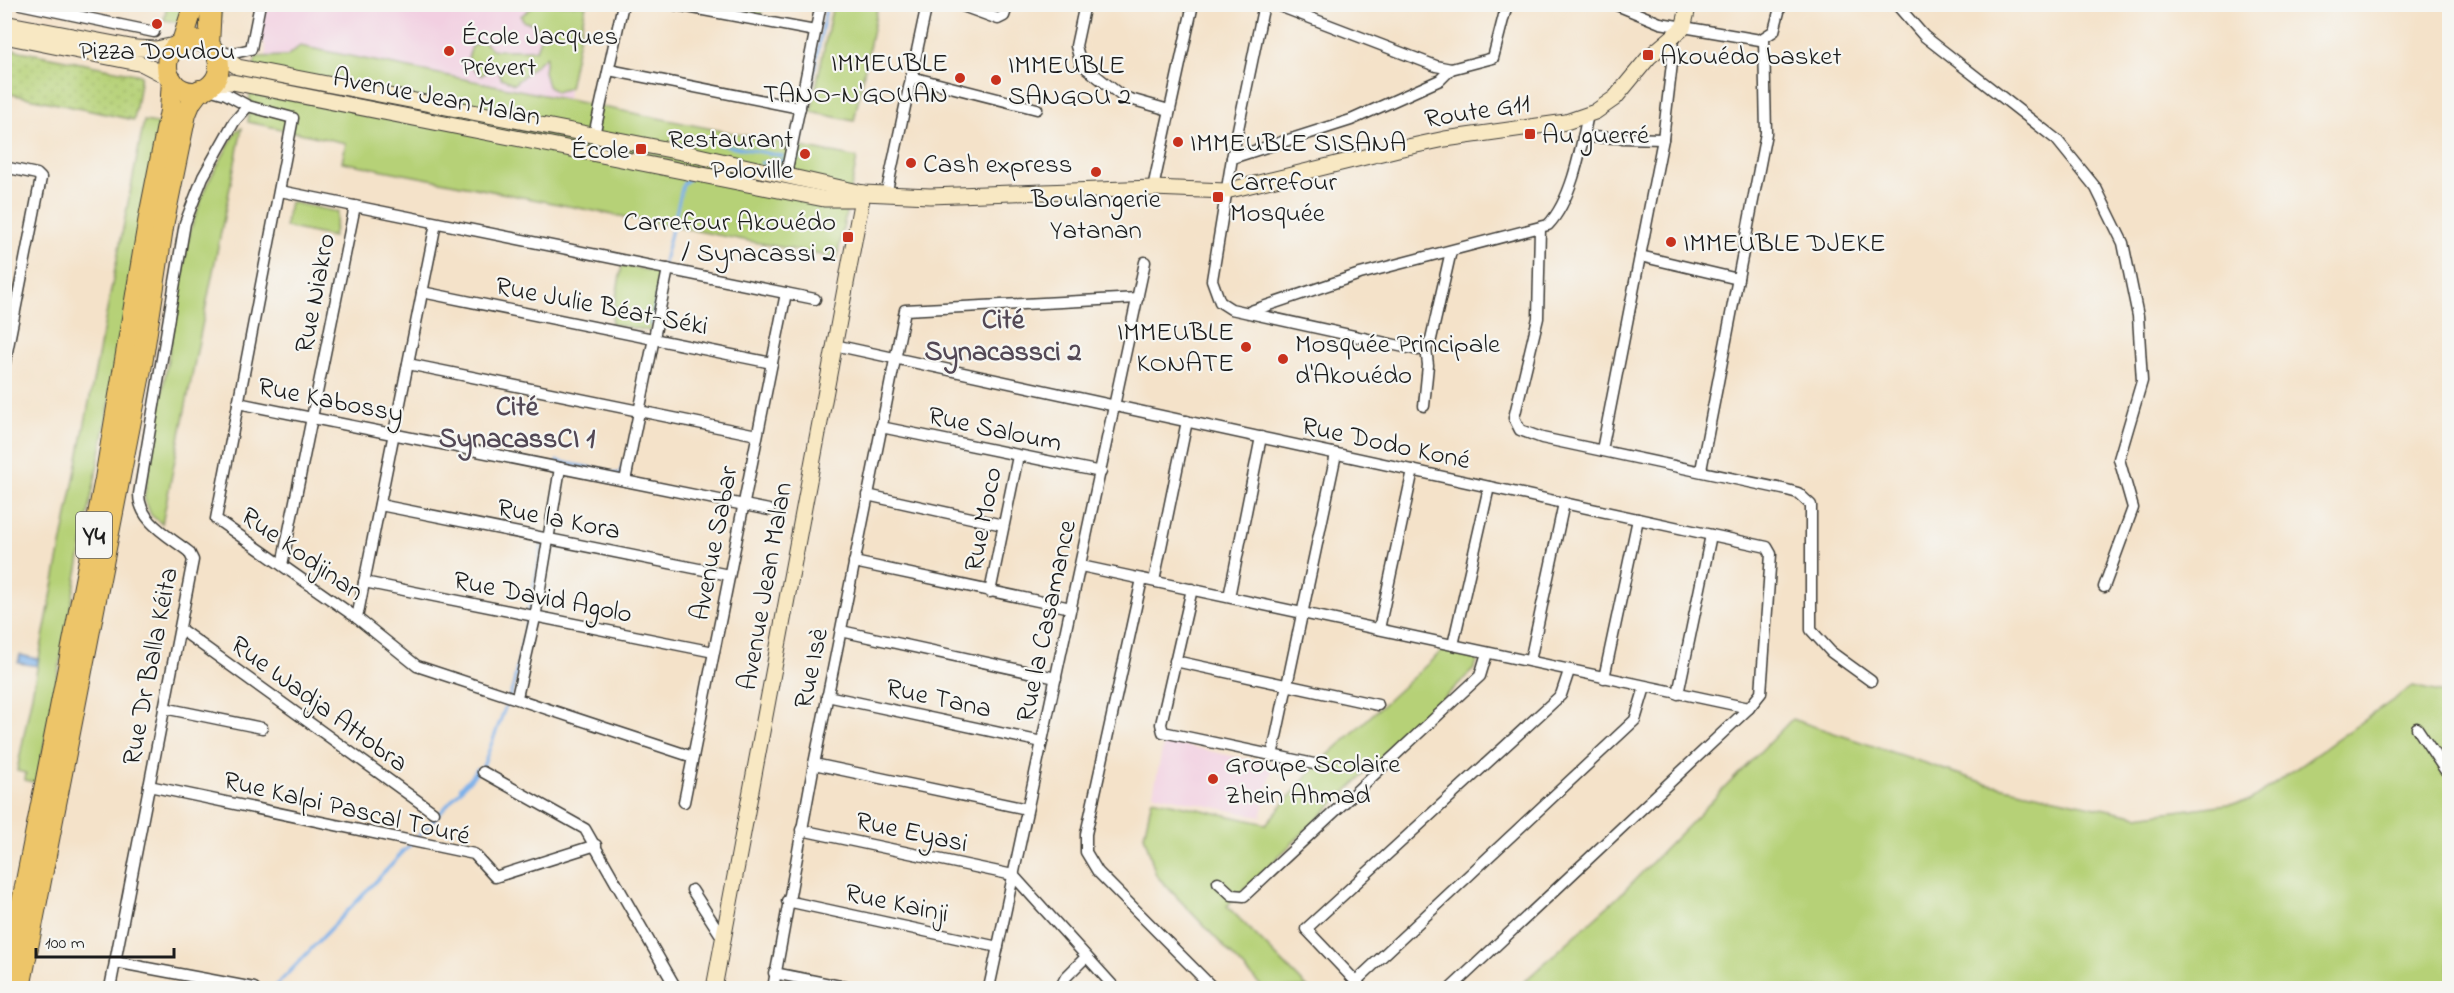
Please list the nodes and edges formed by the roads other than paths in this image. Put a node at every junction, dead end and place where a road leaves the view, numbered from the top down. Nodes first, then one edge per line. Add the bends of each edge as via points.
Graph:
1 (20, 4) edge
2 (194, 4) edge
3 (211, 4) edge
4 (260, 4) edge
5 (623, 4) edge
6 (671, 4) edge
7 (821, 4) edge
8 (927, 4) edge
9 (957, 4) edge
10 (1008, 4) edge
11 (1085, 4) edge
12 (1193, 4) edge
13 (1264, 4) edge
14 (1274, 4) edge
15 (1507, 4) edge
16 (1614, 4) edge
17 (1689, 4) edge
18 (1781, 4) edge
19 (1896, 4) edge
20 (4, 23) edge
21 (815, 31) junction
22 (154, 32) dead end
23 (1678, 32) junction
24 (4, 36) edge
25 (1764, 39) junction
26 (180, 43) junction
27 (211, 48) junction
28 (1451, 69) junction
29 (609, 70) junction
30 (910, 77) junction
31 (171, 79) junction
32 (206, 87) junction
33 (248, 106) junction
34 (800, 108) junction
35 (1037, 109) dead end
36 (1169, 110) junction
37 (1588, 114) junction
38 (594, 135) junction
39 (1583, 137) junction
40 (1663, 139) junction
41 (1232, 158) junction
42 (4, 167) edge
43 (786, 174) junction
44 (1153, 188) junction
45 (280, 191) junction
46 (1226, 191) junction
47 (863, 193) junction
48 (885, 195) junction
49 (355, 206) junction
50 (436, 223) junction
51 (1540, 228) junction
52 (1450, 251) junction
53 (1640, 256) junction
54 (1145, 262) dead end
55 (668, 269) junction
56 (1738, 279) junction
57 (422, 292) junction
58 (786, 293) junction
59 (1138, 298) junction
60 (815, 299) dead end
61 (1251, 312) junction
62 (654, 339) junction
63 (834, 345) junction
64 (1426, 348) junction
65 (895, 358) junction
66 (772, 363) junction
67 (408, 364) junction
68 (4, 367) edge
69 (238, 403) junction
70 (1115, 406) junction
71 (1424, 406) dead end
72 (640, 411) junction
73 (312, 418) junction
74 (1187, 421) junction
75 (881, 426) junction
76 (394, 434) junction
77 (758, 435) junction
78 (1261, 437) junction
79 (1602, 450) junction
80 (1336, 454) junction
81 (1018, 456) junction
82 (560, 468) junction
83 (1413, 470) junction
84 (1701, 470) junction
85 (1101, 472) junction
86 (625, 481) junction
87 (1489, 487) junction
88 (867, 495) junction
89 (1564, 503) junction
90 (380, 505) junction
91 (744, 505) junction
92 (769, 510) dead end
93 (1638, 519) junction
94 (1003, 525) junction
95 (1711, 535) junction
96 (548, 539) junction
97 (854, 562) junction
98 (282, 565) junction
99 (1081, 566) junction
100 (729, 575) junction
101 (1148, 580) junction
102 (364, 582) junction
103 (2104, 587) dead end
104 (1192, 589) junction
105 (990, 592) junction
106 (1229, 597) junction
107 (1071, 608) junction
108 (1304, 613) junction
109 (357, 618) junction
110 (534, 618) junction
111 (180, 629) junction
112 (1379, 629) junction
113 (841, 631) junction
114 (1453, 645) junction
115 (714, 652) junction
116 (1487, 653) junction
117 (1530, 661) junction
118 (1175, 662) junction
119 (1569, 671) junction
120 (1056, 678) junction
121 (1604, 678) junction
122 (1871, 681) dead end
123 (1288, 686) junction
124 (1645, 687) junction
125 (1678, 694) junction
126 (827, 696) junction
127 (517, 697) junction
128 (1378, 705) dead end
129 (165, 708) junction
130 (1749, 708) junction
131 (262, 728) dead end
132 (2417, 728) dead end
133 (1042, 742) junction
134 (1272, 756) junction
135 (693, 757) junction
136 (814, 764) junction
137 (1314, 764) dead end
138 (483, 772) dead end
139 (2450, 773) edge
140 (149, 786) junction
141 (684, 802) dead end
142 (1027, 809) junction
143 (433, 812) dead end
144 (801, 830) junction
145 (596, 845) junction
146 (1013, 875) junction
147 (1218, 882) dead end
148 (692, 890) dead end
149 (787, 901) junction
150 (725, 941) junction
151 (998, 947) junction
152 (1086, 957) junction
153 (115, 962) junction
154 (774, 973) junction
155 (1359, 985) edge
156 (5, 988) edge
157 (20, 988) edge
158 (110, 988) edge
159 (254, 988) edge
160 (676, 988) edge
161 (714, 988) edge
162 (773, 988) edge
163 (850, 988) edge
164 (989, 988) edge
165 (1060, 988) edge
166 (1115, 988) edge
167 (1213, 988) edge
168 (1451, 988) edge

1 - 22 street
2 - 26 highway
3 - 27 highway
4 - 27 street via 251,49 230,54
5 - 29 street
6 - 21 street
7 - 21 street
8 - 30 street
9 - 10 street via 998,19 1004,16
11 - 36 street via 1076,46 1081,64 1123,97
12 - 36 street
13 - 41 street
14 - 28 street
15 - 28 street via 1493,58
16 - 23 street
17 - 23 main road
18 - 25 street via 1774,31
19 - 103 street via 1924,36 2057,140 2096,188 2123,243 2138,316 2142,381 2119,459 2133,508
20 - 26 main road via 136,48 156,49
21 - 34 street
23 - 25 street
23 - 37 main road, Route G11 via 1649,57 1616,98
23 - 40 street
24 - 31 main road via 143,64
25 - 56 street via 1766,133
26 - 27 highway via 196,40
26 - 31 highway via 169,56
27 - 32 highway via 218,69
27 - 38 main road, Avenue Jean Malan via 238,67
28 - 41 street via 1440,80 1350,120
29 - 34 street
29 - 38 street
30 - 35 street
30 - 48 street
31 - 32 highway via 187,91
31 - 156 highway, Y4 via 171,111 105,479
32 - 33 street, Rue Kodjinan
32 - 47 main road, Avenue Jean Malan via 232,82 824,199 852,199
32 - 157 highway, Y4 via 186,114 164,221 142,364
33 - 45 street, Rue Kodjinan via 293,118
33 - 111 street, Rue Dr Balla Kéita via 234,122 203,177 185,223 138,494 147,519 193,556
34 - 43 street
36 - 44 street
37 - 39 street
37 - 46 main road, Route G11 via 1566,122 1445,139
38 - 43 main road, Avenue Jean Malan
39 - 40 street
39 - 51 street via 1574,173 1558,210 1548,225
40 - 53 street
41 - 46 street
42 - 68 street via 40,178
43 - 47 main road, Avenue Jean Malan
44 - 46 main road, Route G11
44 - 48 main road, Route G11
45 - 49 street
45 - 69 street, Rue Kodjinan
46 - 61 street via 1212,280 1214,293 1232,309
47 - 48 main road, Route G11
47 - 63 main road, Avenue Jean Malan
49 - 50 street
49 - 73 street, Rue Niakro
50 - 55 street
50 - 57 street
51 - 52 street
51 - 79 street via 1539,309 1514,418 1520,429 1542,438
52 - 61 street via 1360,274
52 - 64 street
53 - 56 street
53 - 79 street
54 - 59 street, Rue la Casamance
55 - 58 street
55 - 62 street
56 - 84 street
57 - 62 street, Rue Julie Béat-Séki
57 - 67 street
58 - 60 street
58 - 66 street, Avenue Sabar
59 - 65 street, Rue Isè via 904,310
59 - 70 street, Rue la Casamance
61 - 64 street via 1418,350
62 - 66 street, Rue Julie Béat-Séki
62 - 72 street
63 - 65 street, Rue Dodo Koné
63 - 150 main road, Avenue Jean Malan
64 - 71 street
65 - 70 street, Rue Dodo Koné
65 - 75 street, Rue Isè
66 - 77 street, Avenue Sabar
67 - 72 street
67 - 76 street
69 - 73 street, Rue Kabossy
69 - 98 street, Rue Kodjinan via 215,517
70 - 74 street, Rue Dodo Koné
70 - 85 street, Rue la Casamance
72 - 77 street
72 - 86 street
73 - 76 street, Rue Kabossy
73 - 98 street, Rue Niakro
74 - 78 street, Rue Dodo Koné
74 - 101 street
75 - 81 street, Rue Saloum
75 - 88 street, Rue Isè
76 - 82 street, Rue Kabossy
76 - 90 street
77 - 91 street, Avenue Sabar
78 - 80 street, Rue Dodo Koné
78 - 106 street
79 - 84 street
80 - 83 street, Rue Dodo Koné
80 - 108 street
81 - 85 street, Rue Saloum
81 - 94 street, Rue Moco
82 - 86 street, Rue Kabossy
82 - 96 street
83 - 87 street, Rue Dodo Koné
83 - 112 street
84 - 122 street via 1798,493 1810,505 1811,630 1832,652
85 - 99 street, Rue la Casamance
86 - 91 street, Rue Kabossy
87 - 89 street, Rue Dodo Koné
87 - 114 street
88 - 94 street
88 - 97 street, Rue Isè
89 - 93 street, Rue Dodo Koné
89 - 117 street
90 - 96 street, Rue la Kora
90 - 102 street
91 - 92 street, Rue Kabossy
91 - 100 street, Avenue Sabar
93 - 95 street, Rue Dodo Koné
93 - 121 street
94 - 105 street, Rue Moco
95 - 125 street
95 - 130 street, Rue Dodo Koné via 1767,547 1771,554 1761,693
96 - 100 street, Rue la Kora
96 - 110 street
97 - 105 street
97 - 113 street, Rue Isè
98 - 109 street, Rue Kodjinan
99 - 101 street
99 - 107 street, Rue la Casamance
100 - 115 street, Avenue Sabar
101 - 104 street
101 - 167 street via 1086,834 1086,852 1098,872
102 - 109 street
102 - 110 street, Rue David Agolo
104 - 106 street
104 - 118 street
105 - 107 street
106 - 108 street
107 - 120 street, Rue la Casamance
108 - 112 street
108 - 123 street
109 - 127 street, Rue Kodjinan via 417,666
110 - 115 street, Rue David Agolo
110 - 127 street
111 - 129 street, Rue Dr Balla Kéita
111 - 143 street, Rue Wadja Attobra
112 - 114 street
113 - 120 street
113 - 126 street, Rue Isè
114 - 116 street
115 - 135 street, Avenue Sabar
116 - 117 street
116 - 147 street via 1480,676 1244,896 1232,895
117 - 119 street
118 - 123 street
118 - 134 street via 1162,732
119 - 121 street
119 - 155 street via 1561,695 1306,929
120 - 133 street, Rue la Casamance
121 - 124 street
123 - 128 street
123 - 134 street
124 - 125 street
124 - 155 street via 1635,720
125 - 130 street
126 - 133 street, Rue Tana
126 - 136 street, Rue Isè
127 - 135 street, Rue Kodjinan
129 - 131 street
129 - 140 street, Rue Dr Balla Kéita
130 - 168 street
132 - 139 street
133 - 142 street, Rue la Casamance
134 - 137 street
135 - 141 street, Avenue Sabar
136 - 142 street
136 - 144 street, Rue Isè
138 - 145 street via 585,829
140 - 145 street, Rue Kalpi Pascal Touré via 474,854 495,877
140 - 153 street, Rue Dr Balla Kéita
142 - 146 street, Rue la Casamance
144 - 146 street, Rue Eyasi
144 - 149 street, Rue Isè
145 - 160 street
146 - 151 street, Rue la Casamance
146 - 152 street
148 - 150 street
149 - 151 street, Rue Kainji
149 - 154 street, Rue Isè
150 - 161 main road, Avenue Jean Malan
151 - 164 street, Rue la Casamance
152 - 165 street
152 - 166 street
153 - 158 street, Rue Dr Balla Kéita
153 - 159 street
154 - 162 street, Rue Isè
154 - 163 street

